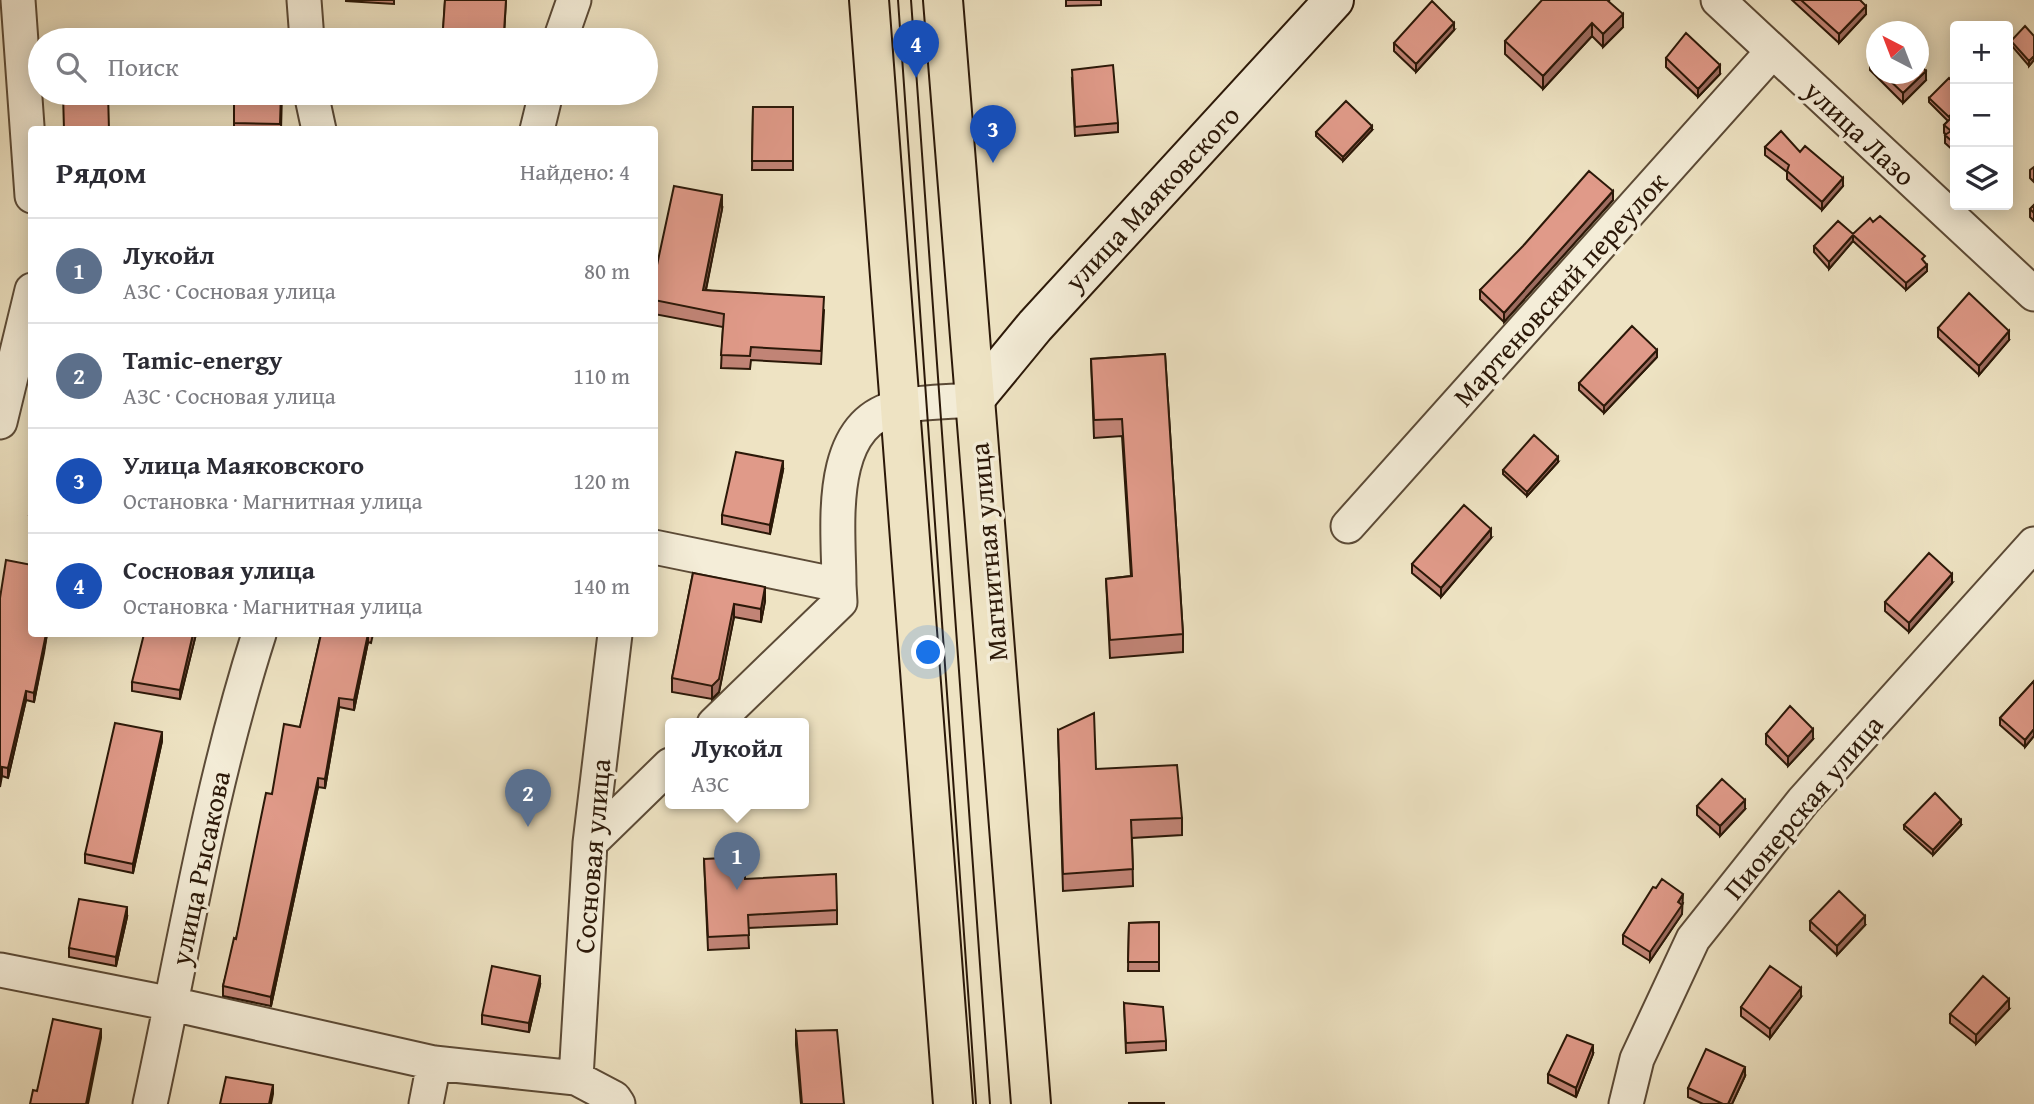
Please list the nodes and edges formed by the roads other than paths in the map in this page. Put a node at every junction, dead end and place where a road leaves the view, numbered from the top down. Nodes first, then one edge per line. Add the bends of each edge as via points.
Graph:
1 (18, 0) edge
2 (304, 0) edge
3 (574, 0) edge
4 (869, 0) edge
5 (943, 0) edge
6 (1334, 0) edge
7 (1718, 0) edge
8 (306, 28) edge
9 (564, 28) edge
10 (1772, 52) junction
11 (314, 105) edge
12 (543, 105) edge
13 (318, 126) edge
14 (538, 126) edge
15 (28, 140) edge
16 (2034, 293) edge
17 (28, 306) edge
18 (974, 400) junction
19 (898, 407) junction
20 (0, 422) edge
21 (1348, 526) dead end
22 (2034, 544) edge
23 (658, 548) edge
24 (839, 585) junction
25 (258, 637) edge
26 (615, 637) edge
27 (720, 718) edge
28 (665, 770) edge
29 (590, 843) junction
30 (0, 970) edge
31 (172, 1004) junction
32 (434, 1063) junction
33 (576, 1078) junction
34 (149, 1104) edge
35 (426, 1104) edge
36 (618, 1104) edge
37 (953, 1104) edge
38 (1031, 1104) edge
39 (1626, 1104) edge

1 - 15 street
2 - 8 street
3 - 9 street
4 - 19 main road
5 - 18 main road, Магнитная улица
6 - 18 main road, улица Маяковского via 1035,326
7 - 10 street, улица Лазо
10 - 16 street, улица Лазо
10 - 21 street, Мартеновский переулок
11 - 13 street
12 - 14 street
17 - 20 street
18 - 19 street
18 - 38 main road, Магнитная улица
19 - 24 street via 876,416 862,429 841,470
19 - 37 main road
22 - 39 street, Пионерская улица via 1803,802 1693,939 1637,1059
23 - 24 street
24 - 27 street via 840,602
25 - 31 street, улица Рысакова via 224,755
26 - 29 street, Сосновая улица
28 - 29 street
29 - 33 street, Сосновая улица
30 - 31 street
31 - 32 street
31 - 34 street, улица Рысакова
32 - 33 street
32 - 35 street
33 - 36 street

